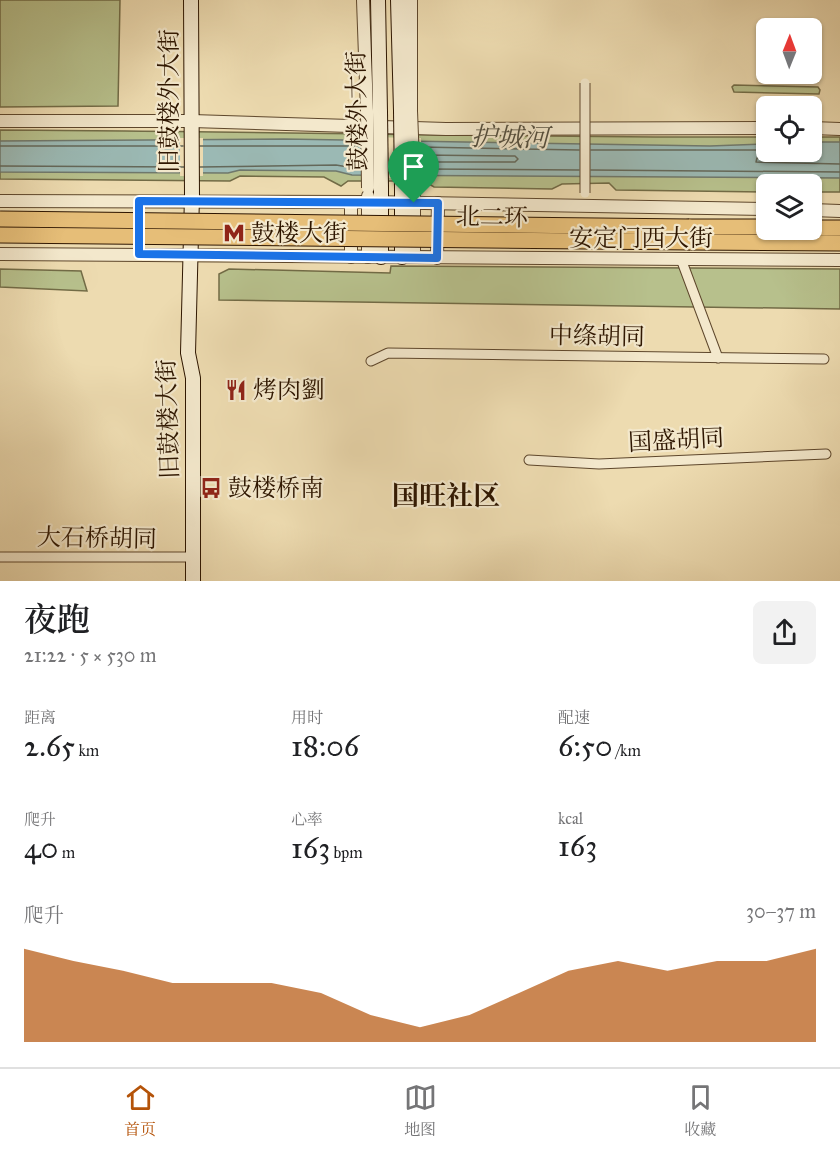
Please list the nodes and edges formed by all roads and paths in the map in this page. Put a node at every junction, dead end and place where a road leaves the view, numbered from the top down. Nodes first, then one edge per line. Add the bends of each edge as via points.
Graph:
1 (191, 0) edge
2 (363, 0) edge
3 (378, 0) edge
4 (398, 0) edge
5 (411, 0) edge
6 (585, 83) dead end
7 (406, 111) junction
8 (374, 112) junction
9 (0, 121) edge
10 (192, 121) junction
11 (756, 128) edge
12 (822, 128) edge
13 (840, 129) edge
14 (374, 195) junction
15 (0, 201) edge
16 (139, 201) junction
17 (192, 201) junction
18 (351, 202) junction
19 (408, 203) junction
20 (438, 203) junction
21 (585, 206) junction
22 (756, 209) edge
23 (822, 210) edge
24 (840, 210) edge
25 (0, 219) edge
26 (756, 227) edge
27 (822, 228) edge
28 (840, 228) edge
29 (0, 235) edge
30 (840, 243) edge
31 (0, 254) edge
32 (139, 254) junction
33 (189, 256) junction
34 (351, 257) junction
35 (374, 257) junction
36 (408, 257) junction
37 (437, 258) junction
38 (681, 259) junction
39 (840, 260) edge
40 (718, 358) junction
41 (824, 359) dead end
42 (371, 360) dead end
43 (826, 454) dead end
44 (529, 460) dead end
45 (0, 557) edge
46 (193, 557) junction
47 (193, 581) edge

1 - 10 main road, 旧鼓楼外大街
2 - 8 street, 鼓楼外大街
3 - 8 main road, 鼓楼外大街
4 - 7 main road, 鼓楼外大街
5 - 7 street, 鼓楼外大街
6 - 21 street, bridge
7 - 19 main road, 鼓楼外大街, bridge
8 - 14 main road, 鼓楼外大街, bridge
9 - 10 street
10 - 11 street via 446,129
10 - 17 main road, 旧鼓楼外大街
12 - 13 street
14 - 18 street, 安定门西大街
14 - 19 street, 安定门西大街
14 - 35 main road, 鼓楼外大街
15 - 16 street, 安定门西大街
16 - 17 street, 安定门西大街
16 - 32 street
17 - 18 street, 安定门西大街
17 - 33 main road, 旧鼓楼外大街
18 - 34 street
19 - 20 street, 安定门西大街
19 - 36 main road, 鼓楼外大街
20 - 21 street, 安定门西大街
20 - 37 street
21 - 22 street, 安定门西大街
23 - 24 street
25 - 26 highway, 北二环, bridge
27 - 28 highway
29 - 30 highway, 北二环, bridge
31 - 32 street, 安定门西大街
32 - 33 street, 安定门西大街
33 - 34 street, 安定门西大街
33 - 46 main road, 旧鼓楼大街
34 - 35 street, 安定门西大街
35 - 36 street, 安定门西大街
36 - 37 street, 安定门西大街
37 - 38 street, 安定门西大街
38 - 39 street, 安定门西大街
38 - 40 street
40 - 41 street, 中绦胡同
40 - 42 street, 中绦胡同 via 388,353
43 - 44 street, 国盛胡同 via 599,464
45 - 46 street, 大石桥胡同
46 - 47 main road, 旧鼓楼大街

